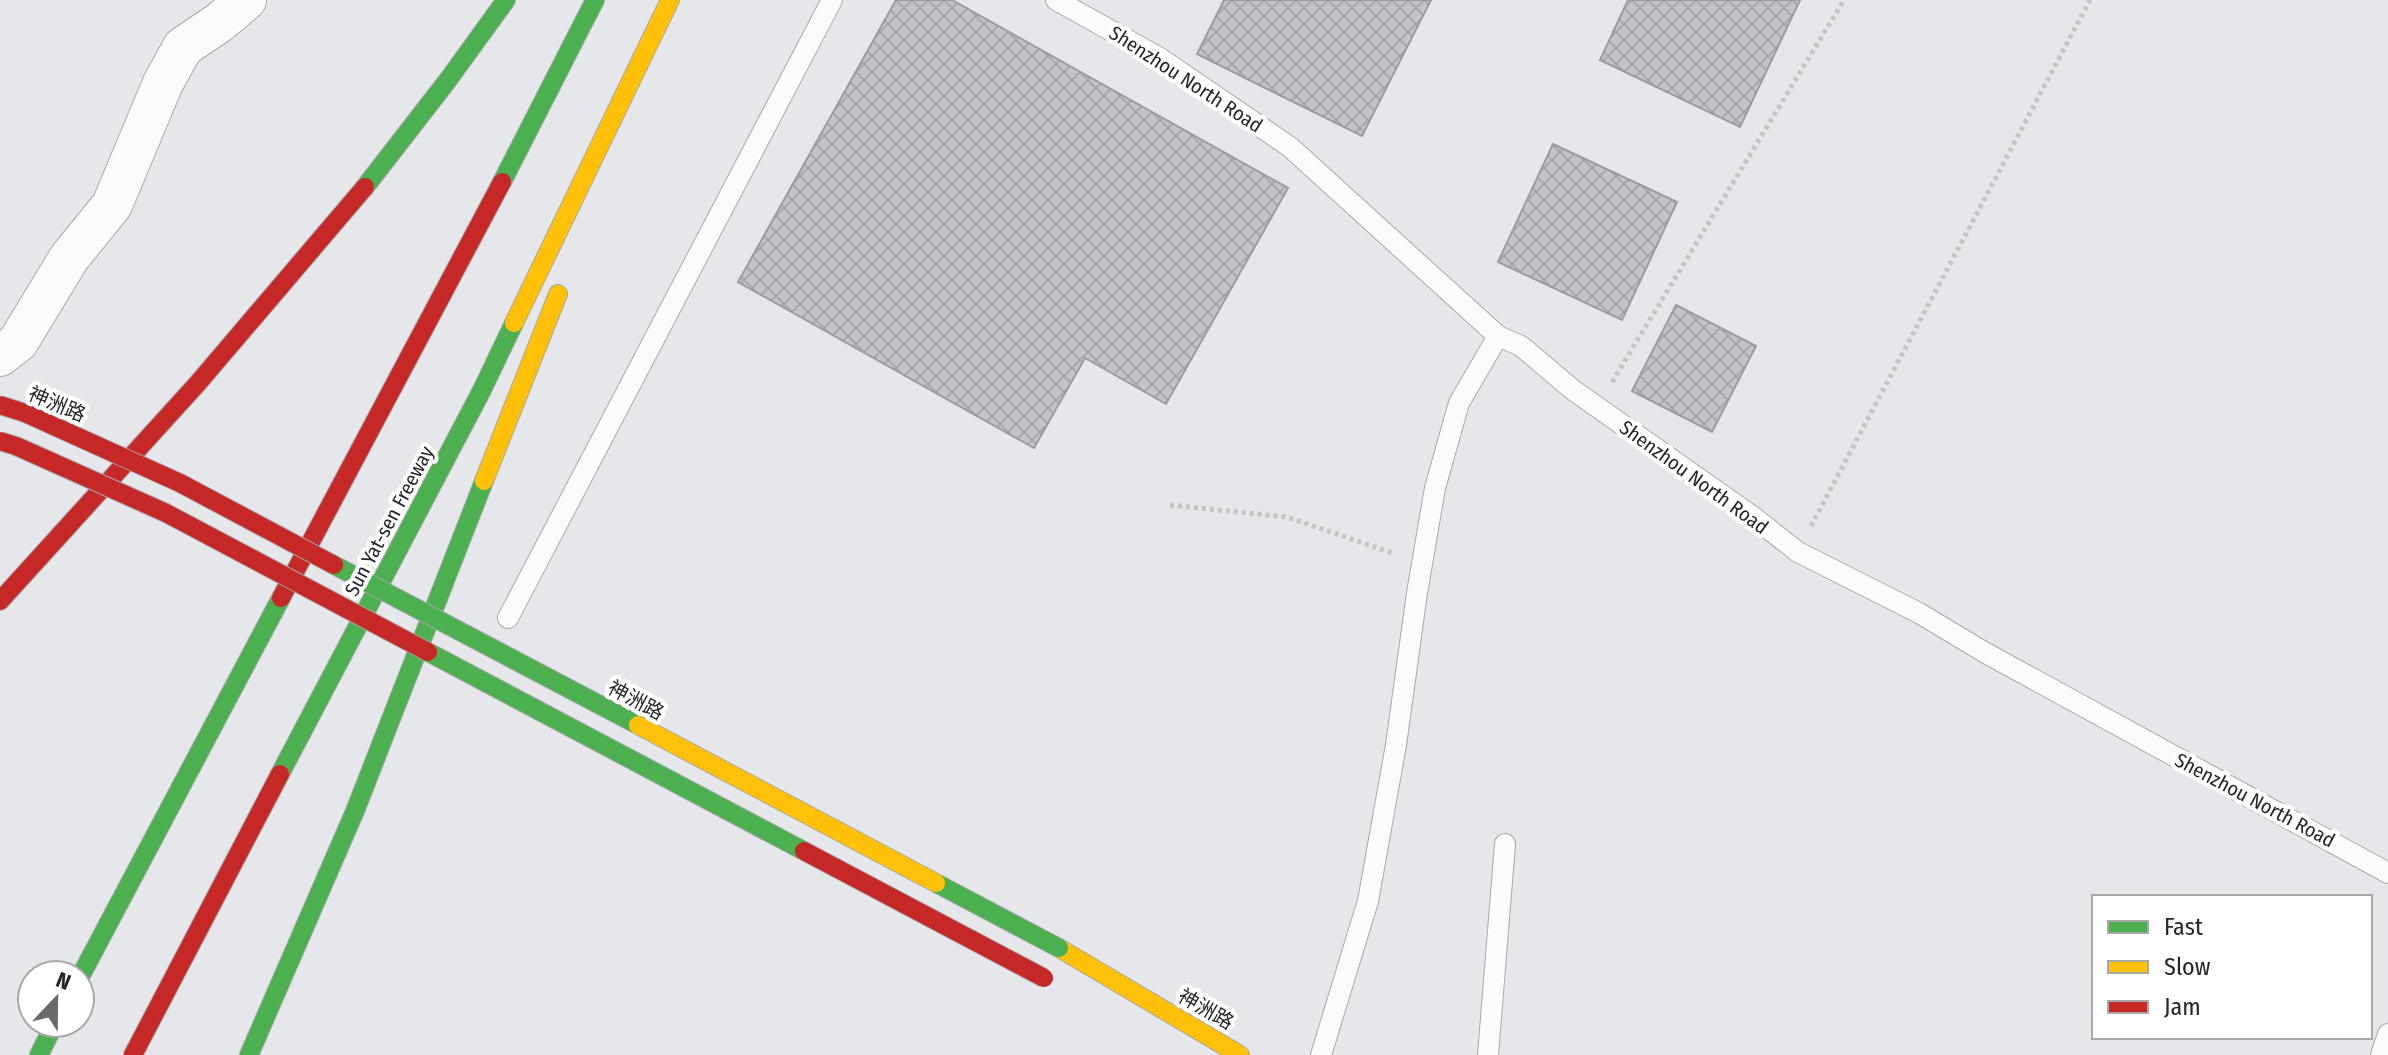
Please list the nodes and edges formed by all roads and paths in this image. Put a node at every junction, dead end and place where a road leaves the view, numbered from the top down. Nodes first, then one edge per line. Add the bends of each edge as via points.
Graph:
1 (246, 0) edge
2 (506, 0) edge
3 (595, 0) edge
4 (672, 0) edge
5 (832, 0) edge
6 (1056, 0) edge
7 (1844, 0) edge
8 (2090, 0) edge
9 (598, 192) dead end
10 (563, 280) dead end
11 (1498, 336) junction
12 (0, 356) edge
13 (211, 370) junction
14 (0, 405) edge
15 (1597, 406) junction
16 (0, 441) edge
17 (70, 497) dead end
18 (1170, 505) dead end
19 (1798, 552) junction
20 (1422, 565) junction
21 (0, 601) edge
22 (508, 618) dead end
23 (1505, 844) dead end
24 (2388, 873) edge
25 (90, 959) edge
26 (1051, 981) dead end
27 (1160, 1029) dead end
28 (2388, 1034) edge
29 (133, 1055) edge
30 (249, 1055) edge
31 (1217, 1055) edge
32 (1240, 1055) edge
33 (1321, 1055) edge
34 (1488, 1055) edge
35 (2381, 1055) edge

1 - 12 street via 183,47 112,205 69,258 18,342
2 - 13 main road via 352,206
3 - 25 main road
4 - 9 main road
4 - 29 main road, Sun Yat-sen Freeway via 482,390
5 - 22 lane
6 - 11 lane, Shenzhou North Road via 1160,58 1290,147
7 - 15 path
8 - 19 path
10 - 30 main road via 355,811
11 - 15 lane, Shenzhou North Road via 1521,346
11 - 20 lane via 1459,403 1435,488
13 - 17 main road
13 - 21 main road
14 - 32 main road, 神洲路, bridge via 180,483 1059,948
15 - 19 lane, Shenzhou North Road
16 - 26 main road, bridge via 166,513
18 - 20 path via 1287,517
19 - 24 lane, Shenzhou North Road via 1919,613
20 - 33 lane via 1368,901
23 - 34 lane
27 - 31 main road, 神洲路
28 - 35 lane

